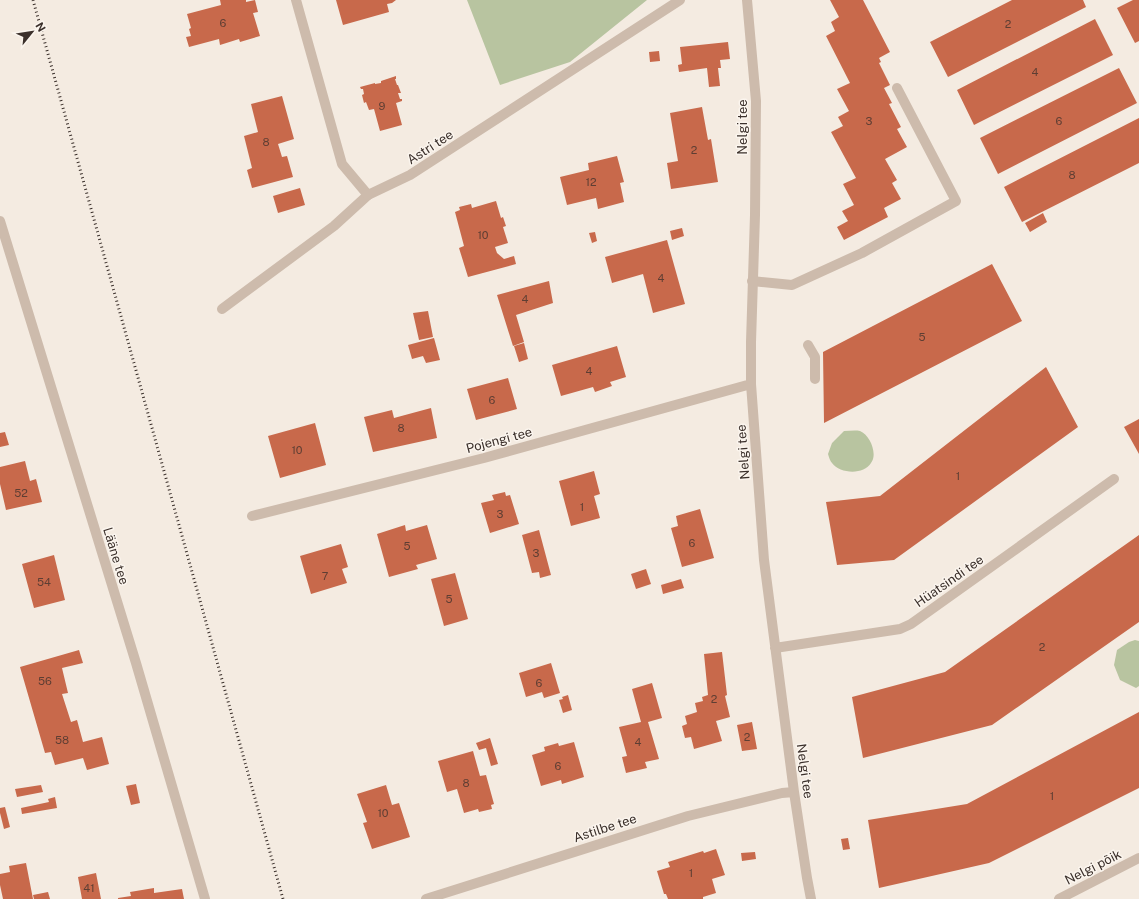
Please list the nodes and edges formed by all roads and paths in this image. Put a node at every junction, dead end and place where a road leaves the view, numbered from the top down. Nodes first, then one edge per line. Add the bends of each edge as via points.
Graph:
1 (296, 0) edge
2 (680, 0) edge
3 (747, 0) edge
4 (897, 88) dead end
5 (368, 196) junction
6 (0, 221) edge
7 (752, 281) junction
8 (222, 309) dead end
9 (808, 345) dead end
10 (815, 378) dead end
11 (751, 384) junction
12 (1114, 479) dead end
13 (252, 516) dead end
14 (775, 648) junction
15 (794, 792) junction
16 (1139, 858) edge
17 (205, 899) edge
18 (426, 899) edge
19 (811, 899) edge
20 (1058, 899) edge

1 - 5 street via 342,164
2 - 5 street, Astri tee via 410,175
3 - 7 street, Nelgi tee via 756,101
4 - 7 street via 956,201 862,253 792,285
5 - 8 street, Astri tee via 334,226
6 - 17 street, Lääne tee via 136,663
7 - 11 street, Nelgi tee
9 - 10 street via 815,357
11 - 13 street, Pojengi tee via 484,458
11 - 14 street, Nelgi tee via 764,560
12 - 14 street, Hüatsindi tee via 911,624 900,629
14 - 15 street, Nelgi tee
15 - 18 street, Astilbe tee via 688,816
15 - 19 street, Nelgi tee
16 - 20 street, Nelgi põik

